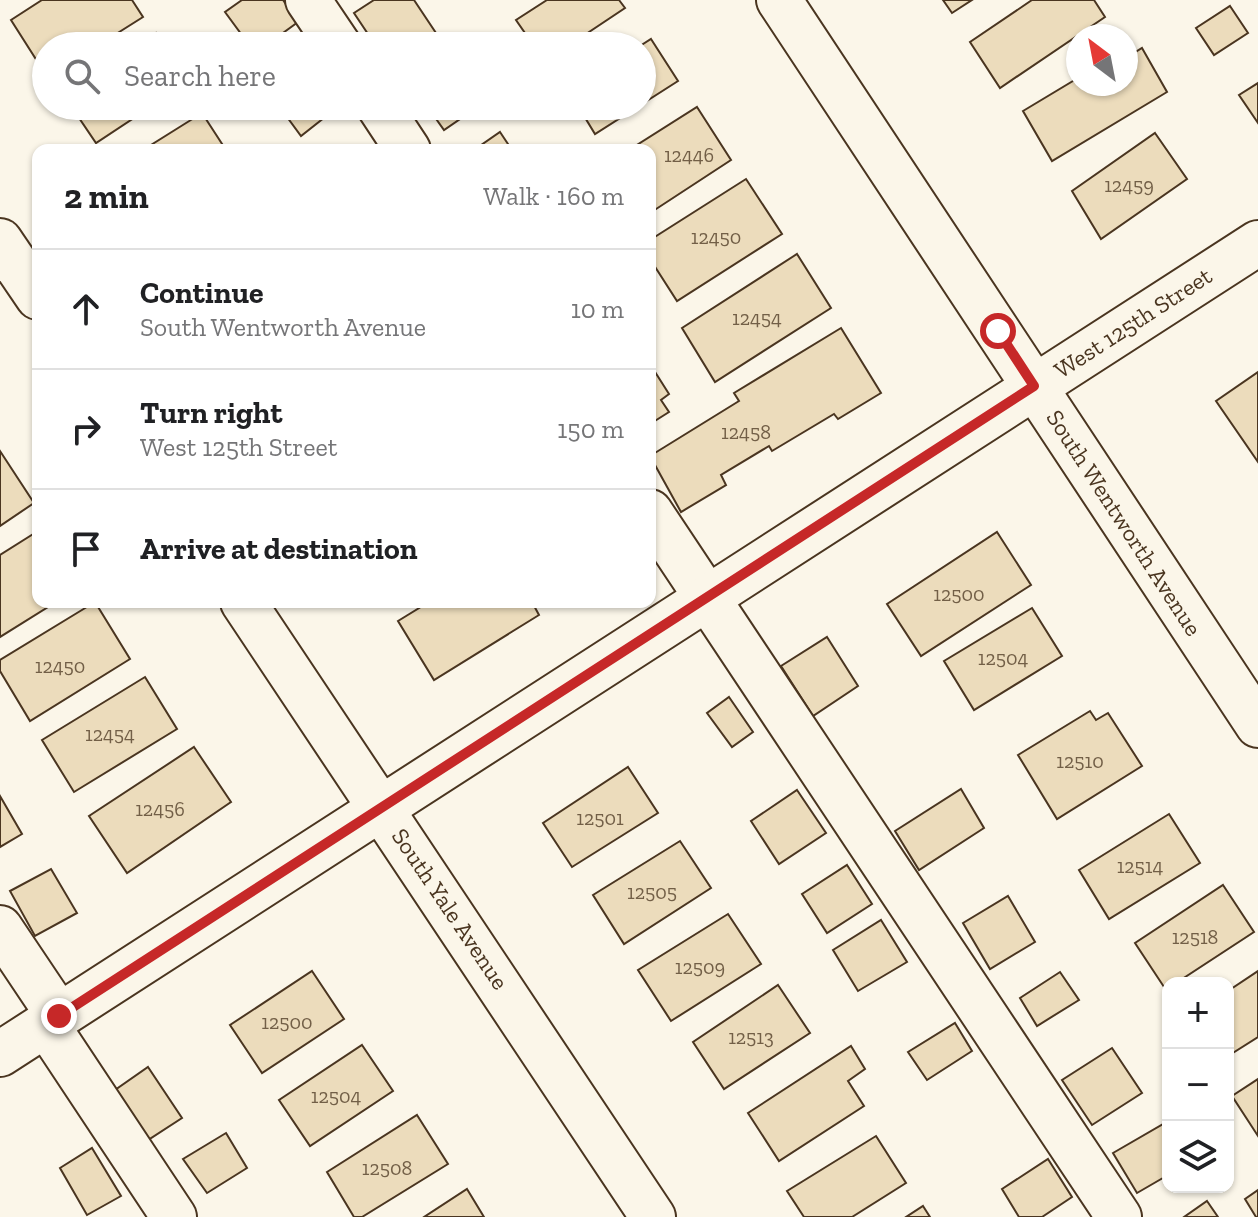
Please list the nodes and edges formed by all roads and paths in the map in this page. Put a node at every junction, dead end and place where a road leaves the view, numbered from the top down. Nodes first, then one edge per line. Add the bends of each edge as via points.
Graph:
1 (308, 0) edge
2 (779, 0) edge
3 (330, 32) edge
4 (388, 120) edge
5 (404, 144) edge
6 (0, 241) edge
7 (1258, 243) edge
8 (32, 288) edge
9 (1034, 386) junction
10 (656, 521) edge
11 (706, 597) junction
12 (247, 608) edge
13 (1258, 725) edge
14 (382, 807) junction
15 (0, 928) edge
16 (52, 1020) junction
17 (0, 1054) edge
18 (174, 1217) edge
19 (653, 1217) edge
20 (1119, 1217) edge

1 - 3 street
2 - 9 street, South Wentworth Avenue
4 - 5 street
6 - 8 street
7 - 9 street, West 125th Street
9 - 11 street, West 125th Street
9 - 13 street, South Wentworth Avenue
10 - 11 street
11 - 14 street, West 125th Street
11 - 20 street
12 - 14 street, South Yale Avenue
14 - 16 street, West 125th Street
14 - 19 street, South Yale Avenue
15 - 16 street
16 - 17 street, West 125th Street
16 - 18 street

